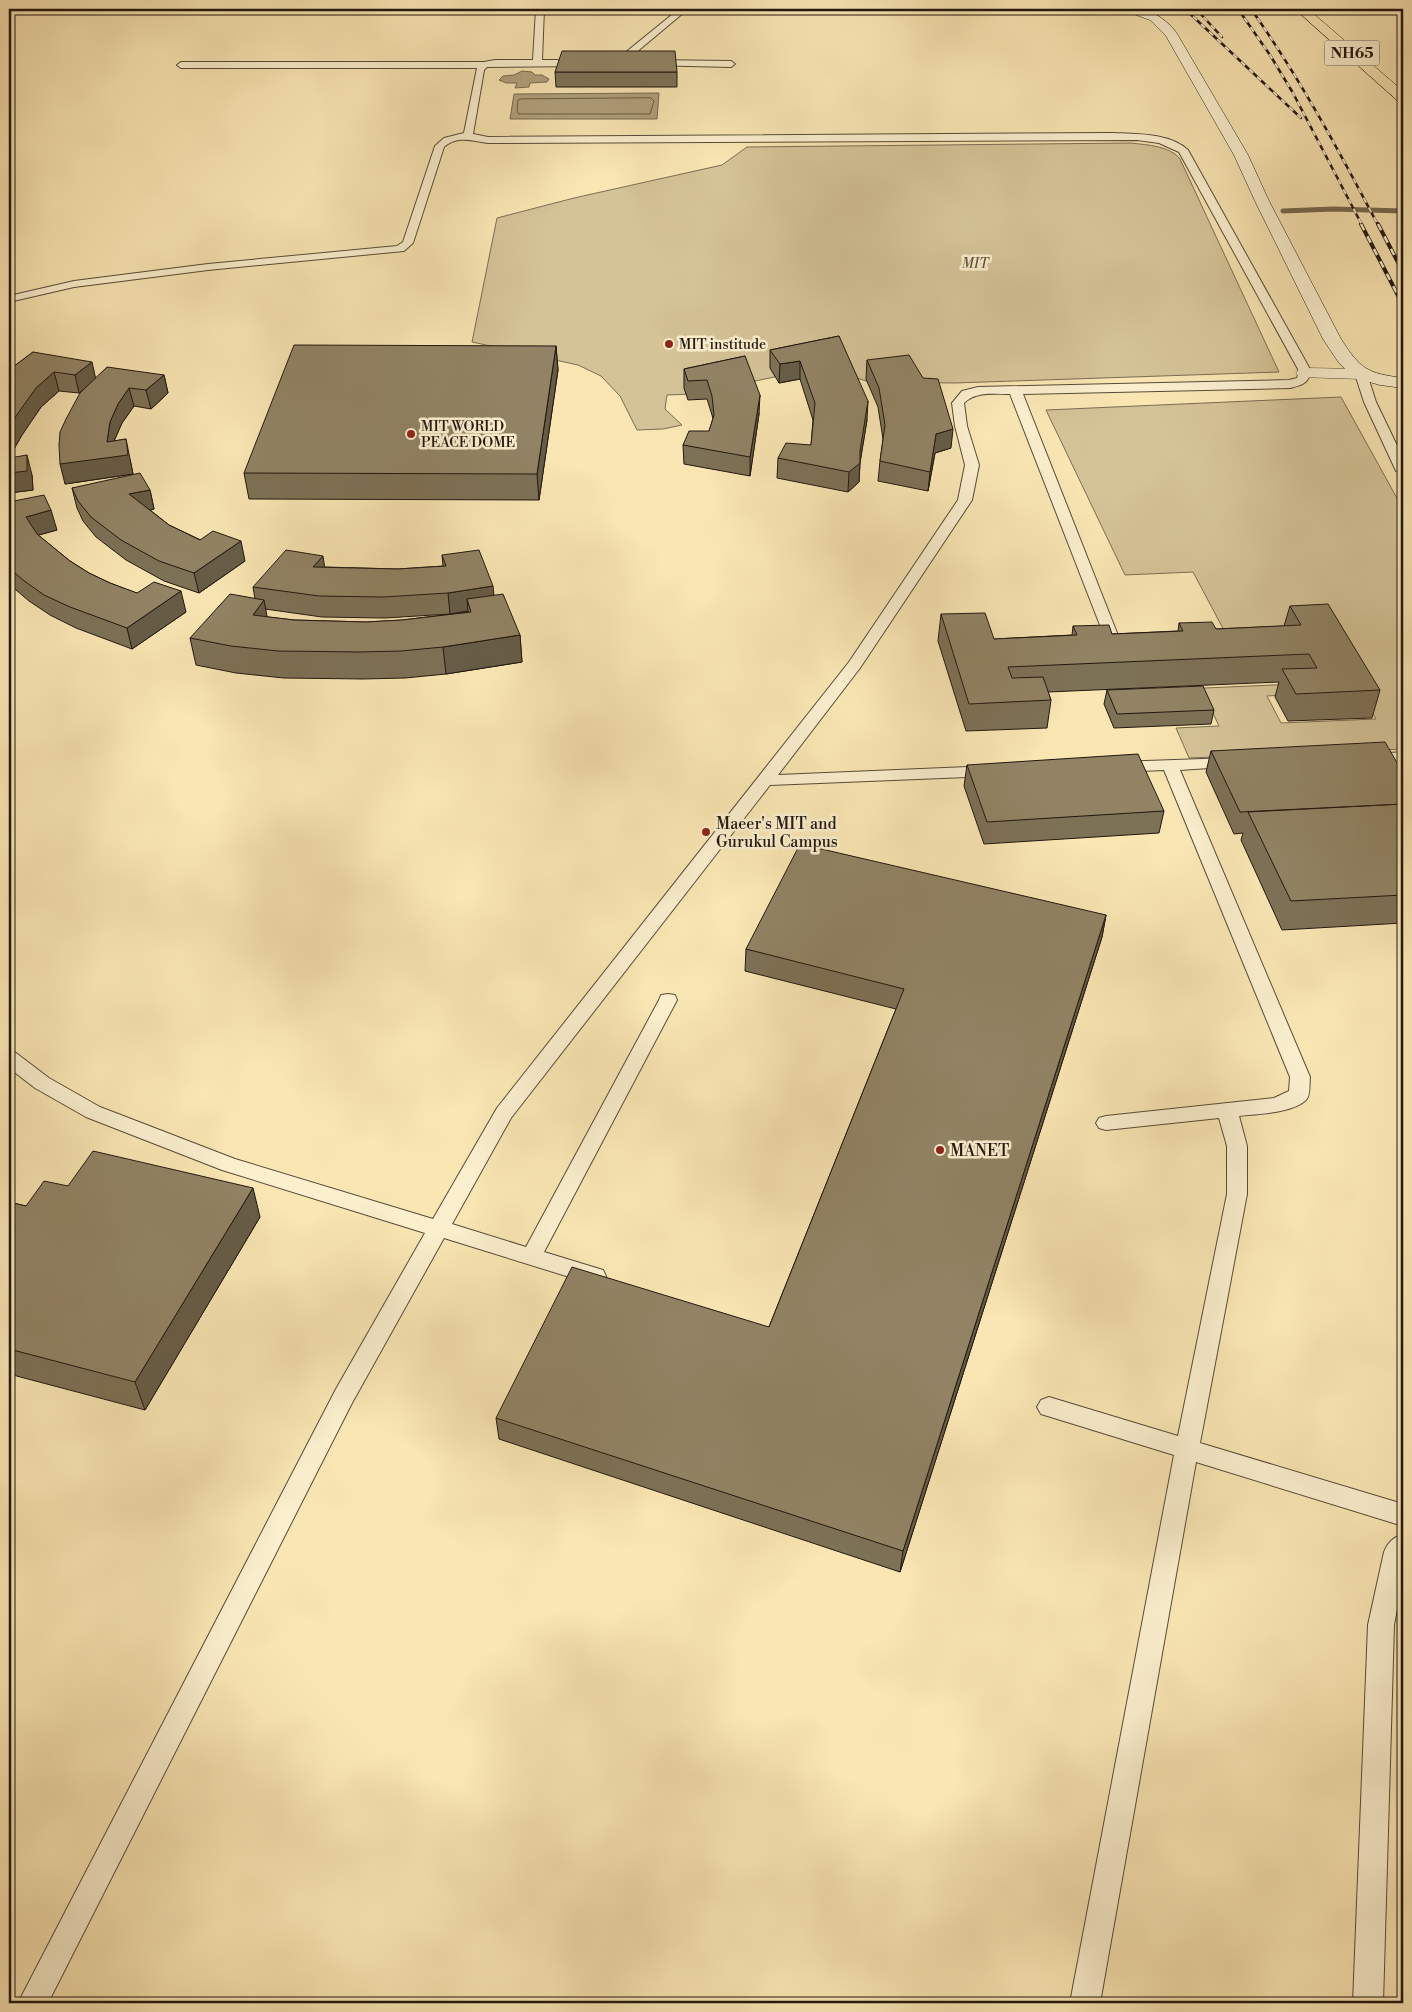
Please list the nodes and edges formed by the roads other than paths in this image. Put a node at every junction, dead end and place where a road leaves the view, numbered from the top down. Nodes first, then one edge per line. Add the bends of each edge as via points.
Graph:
1 (540, 9) edge
2 (684, 9) edge
3 (1132, 9) edge
4 (1301, 9) edge
5 (537, 63) junction
6 (618, 63) junction
7 (180, 64) dead end
8 (731, 64) dead end
9 (484, 66) junction
10 (1403, 98) edge
11 (468, 135) junction
12 (9, 299) edge
13 (1305, 373) junction
14 (1360, 374) junction
15 (1403, 383) edge
16 (1014, 390) junction
17 (1403, 471) edge
18 (1112, 638) edge
19 (1403, 757) edge
20 (1355, 759) edge
21 (1248, 762) edge
22 (1170, 765) junction
23 (1102, 768) edge
24 (1004, 771) edge
25 (765, 780) junction
26 (668, 1000) dead end
27 (9, 1058) edge
28 (1227, 1110) junction
29 (1106, 1123) dead end
30 (438, 1229) junction
31 (531, 1257) junction
32 (618, 1283) edge
33 (1049, 1407) dead end
34 (1187, 1449) junction
35 (1403, 1515) edge
36 (1403, 1546) edge
37 (33, 2003) edge
38 (1084, 2003) edge
39 (1368, 2003) edge

1 - 5 lane
2 - 6 lane
3 - 14 street via 1153,16 1172,35 1241,154 1332,339
4 - 10 highway, NH65
5 - 6 lane
5 - 9 lane
6 - 8 lane
7 - 9 lane
9 - 11 lane via 480,70
11 - 12 lane via 447,140 440,146 408,243 400,249 208,267 74,284
11 - 13 lane via 488,140 1089,136 1173,143 1184,150
13 - 14 street
13 - 16 lane via 1303,380 1290,384
14 - 15 street
14 - 17 lane
16 - 18 lane
16 - 25 lane via 978,390 966,394 958,403 972,465 965,500 855,665
19 - 20 lane
21 - 22 lane
22 - 23 lane
22 - 28 lane via 1300,1077 1299,1094 1277,1105
24 - 25 lane
25 - 30 lane via 504,1113
26 - 31 lane
27 - 30 lane via 42,1084 93,1112 229,1165
28 - 29 lane
28 - 34 lane via 1237,1146 1237,1194
30 - 31 lane
30 - 37 lane via 344,1396
31 - 32 lane
33 - 34 lane
34 - 35 lane
34 - 38 lane
36 - 39 lane via 1396,1552 1381,1625

